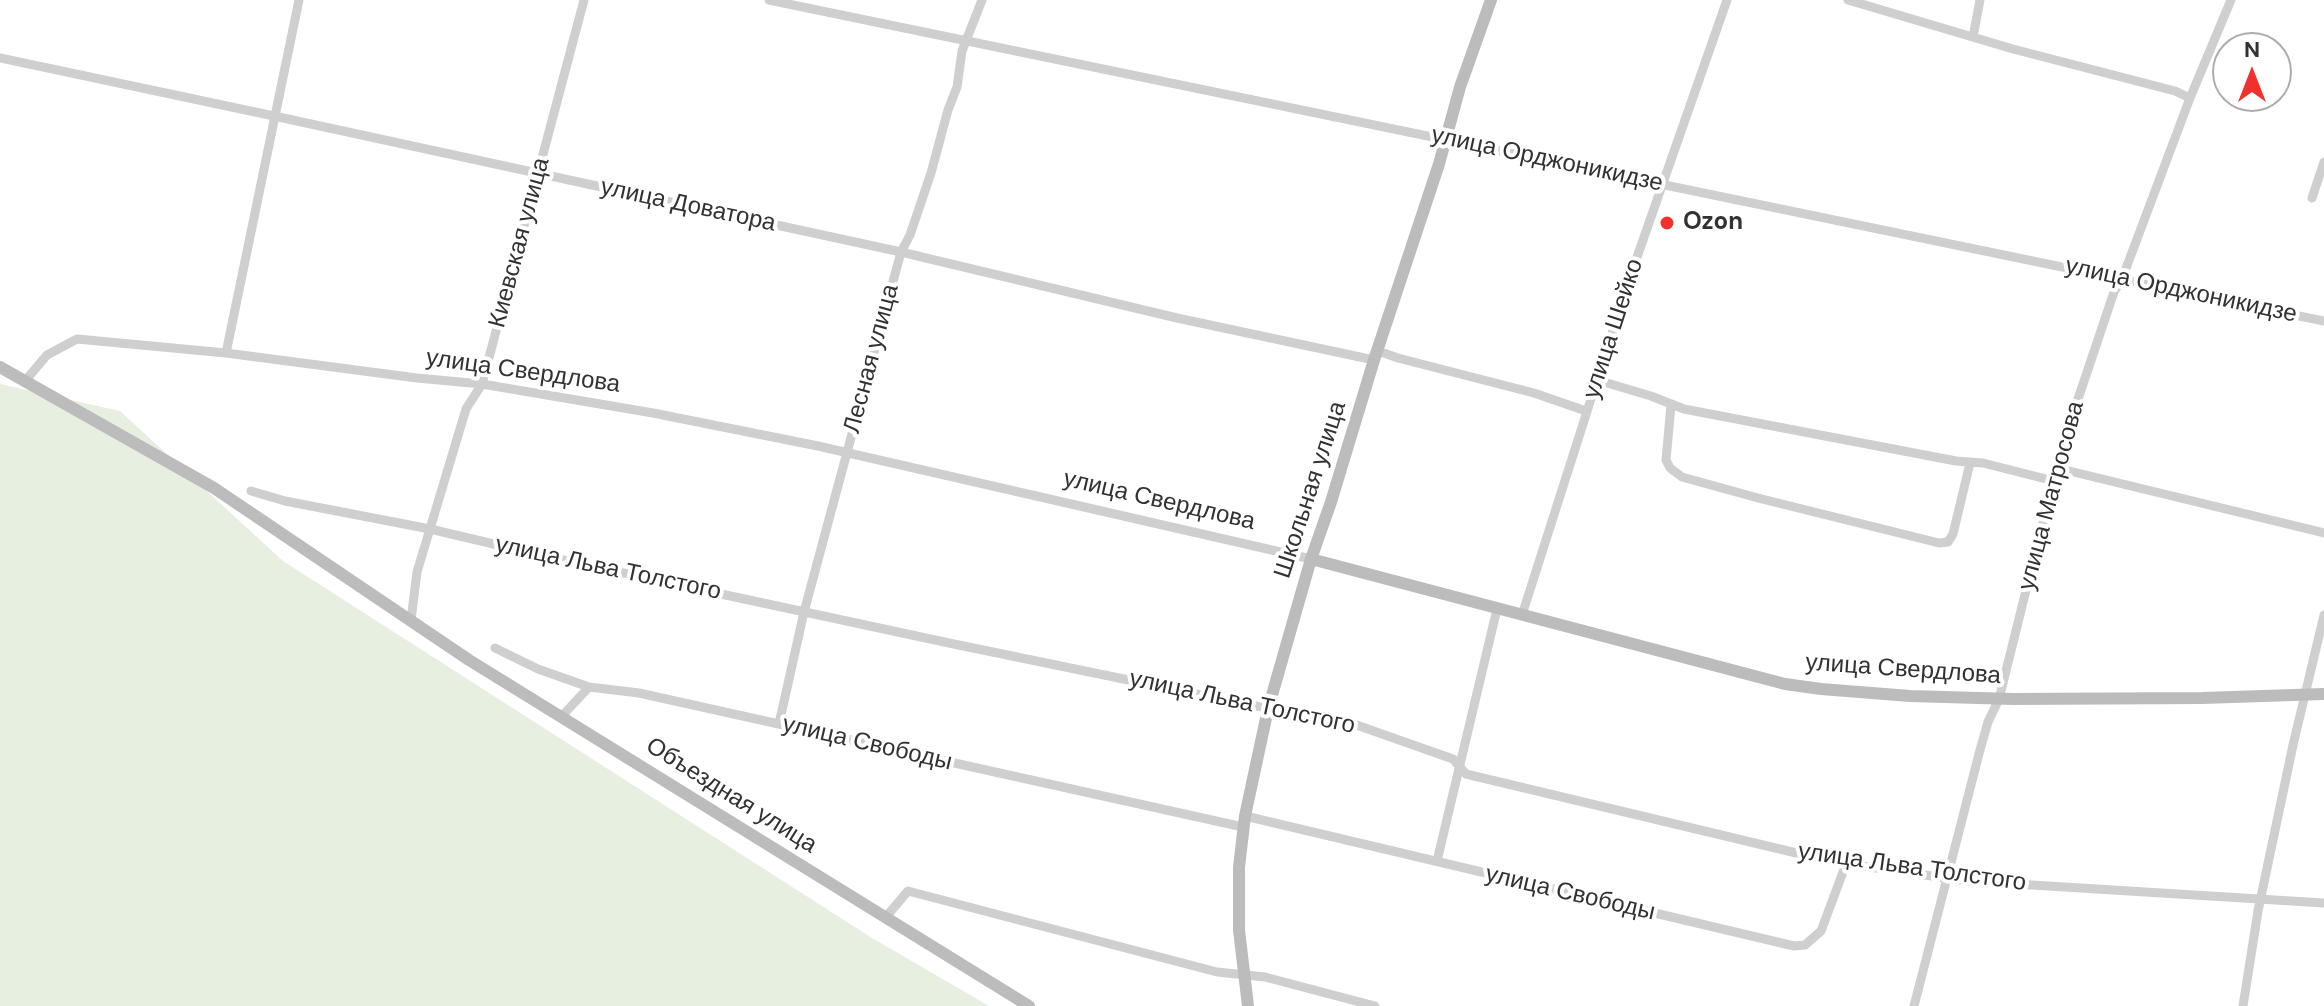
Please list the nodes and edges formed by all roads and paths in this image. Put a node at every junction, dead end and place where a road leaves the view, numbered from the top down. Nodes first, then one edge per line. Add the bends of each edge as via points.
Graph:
1 (299, 0) edge
2 (584, 0) edge
3 (769, 0) edge
4 (982, 0) edge
5 (1491, 0) edge
6 (1727, 0) edge
7 (1848, 0) edge
8 (1980, 0) edge
9 (2231, 0) edge
10 (1973, 37) junction
11 (967, 39) junction
12 (0, 58) edge
13 (2190, 98) junction
14 (274, 116) junction
15 (1445, 139) junction
16 (2324, 162) edge
17 (539, 174) junction
18 (1663, 184) junction
19 (2312, 198) dead end
20 (901, 252) junction
21 (2122, 279) junction
22 (2324, 321) edge
23 (226, 353) junction
24 (1376, 356) junction
25 (0, 367) edge
26 (1597, 380) junction
27 (25, 381) junction
28 (482, 384) junction
29 (1671, 405) junction
30 (1586, 411) junction
31 (847, 453) junction
32 (1970, 463) junction
33 (2057, 468) junction
34 (2054, 481) junction
35 (251, 491) dead end
36 (430, 529) junction
37 (2324, 533) edge
38 (1311, 559) junction
39 (1497, 609) junction
40 (804, 612) junction
41 (1522, 615) junction
42 (2324, 615) edge
43 (411, 620) junction
44 (495, 648) dead end
45 (589, 687) junction
46 (2324, 694) edge
47 (2305, 695) junction
48 (1999, 699) junction
49 (1268, 709) junction
50 (562, 716) junction
51 (779, 724) junction
52 (1461, 768) junction
53 (1244, 822) junction
54 (1437, 861) junction
55 (1846, 864) junction
56 (1946, 877) junction
57 (2261, 900) junction
58 (2324, 903) edge
59 (885, 918) junction
60 (1243, 974) junction
61 (1029, 1006) edge
62 (1248, 1006) edge
63 (1375, 1006) edge
64 (1914, 1006) edge
65 (2243, 1006) edge

1 - 14 street
2 - 17 street, Киевская улица
3 - 11 street, улица Орджоникидзе
4 - 11 street, Лесная улица
5 - 15 street, Школьная улица
6 - 18 street, улица Шейко
7 - 10 street
8 - 10 street
9 - 13 street, улица Матросова
10 - 13 street
11 - 15 street, улица Орджоникидзе
11 - 20 street, Лесная улица via 931,173
12 - 14 street, улица Доватора
13 - 21 street, улица Матросова
14 - 17 street, улица Доватора
14 - 23 street
15 - 18 street, улица Орджоникидзе
15 - 24 street, Школьная улица
16 - 19 street
17 - 20 street, улица Доватора
17 - 28 street, Киевская улица
18 - 21 street, улица Орджоникидзе
18 - 26 street, улица Шейко
20 - 24 street, улица Доватора via 1177,318
20 - 31 street, Лесная улица
21 - 22 street, улица Орджоникидзе
21 - 33 street, улица Матросова
23 - 27 street, улица Свердлова via 77,339 47,355
23 - 28 street, улица Свердлова
24 - 30 street, улица Доватора via 1534,393
24 - 38 street, Школьная улица
25 - 27 street
26 - 29 street
26 - 30 street, улица Шейко
27 - 43 street, Объездная улица via 214,488
28 - 31 street, улица Свердлова
28 - 36 street, Киевская улица via 466,409
29 - 32 street
29 - 32 street via 1666,460 1682,477 1939,543 1948,542 1953,534
30 - 41 street, улица Шейко
31 - 38 street, улица Свердлова
31 - 40 street, Лесная улица
32 - 34 street
33 - 34 street, улица Матросова
33 - 37 street
34 - 48 street, улица Матросова
35 - 36 street, улица Льва Толстого
36 - 40 street, улица Льва Толстого
36 - 43 street, Киевская улица
38 - 39 street, улица Свердлова
38 - 49 street, Школьная улица
39 - 41 street, улица Свердлова
39 - 52 street
40 - 49 street, улица Льва Толстого
40 - 51 street, Лесная улица
41 - 48 street, улица Свердлова via 1785,684
42 - 47 street
43 - 50 street, Объездная улица
44 - 45 street, улица Свободы
45 - 50 street
45 - 51 street, улица Свободы
46 - 47 street, улица Свердлова
47 - 48 street, улица Свердлова
47 - 57 street
48 - 56 street, улица Матросова
49 - 52 street, улица Льва Толстого via 1348,722 1453,759
49 - 53 street, Школьная улица
50 - 59 street, Объездная улица
51 - 53 street, улица Свободы
52 - 54 street
52 - 55 street, улица Льва Толстого via 1466,774
53 - 54 street, улица Свободы
53 - 60 street, Школьная улица via 1239,867
54 - 55 street, улица Свободы via 1794,946 1805,945 1821,931
55 - 56 street, улица Льва Толстого
56 - 57 street, улица Льва Толстого
56 - 64 street, улица Матросова
57 - 58 street, улица Льва Толстого
57 - 65 street
59 - 60 street via 908,891 1217,972
59 - 61 street, Объездная улица
60 - 62 street, Школьная улица
60 - 63 street

